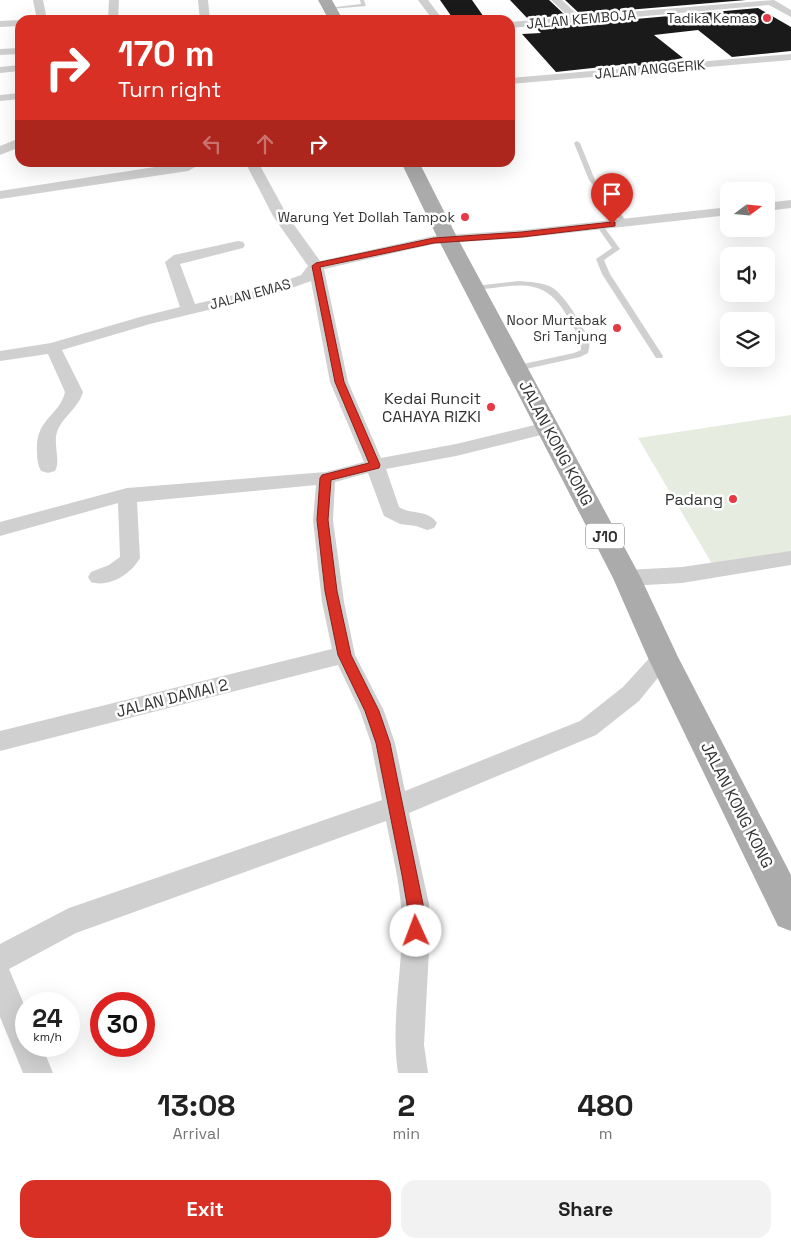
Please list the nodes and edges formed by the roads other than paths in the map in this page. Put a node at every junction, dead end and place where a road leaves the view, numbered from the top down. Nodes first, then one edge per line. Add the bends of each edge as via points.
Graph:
1 (38, 0) edge
2 (114, 0) edge
3 (202, 0) edge
4 (362, 0) edge
5 (423, 0) edge
6 (556, 0) edge
7 (769, 1) edge
8 (330, 9) edge
9 (791, 14) edge
10 (41, 15) edge
11 (113, 15) edge
12 (204, 15) edge
13 (434, 15) edge
14 (577, 19) junction
15 (15, 23) edge
16 (0, 24) edge
17 (515, 25) edge
18 (15, 51) edge
19 (0, 52) edge
20 (791, 56) edge
21 (15, 68) edge
22 (0, 70) edge
23 (515, 81) edge
24 (15, 96) edge
25 (0, 98) edge
26 (577, 143) dead end
27 (15, 144) edge
28 (0, 151) edge
29 (188, 167) edge
30 (254, 167) edge
31 (412, 167) edge
32 (0, 195) edge
33 (791, 204) edge
34 (775, 206) edge
35 (720, 212) edge
36 (625, 223) junction
37 (600, 225) junction
38 (448, 239) junction
39 (238, 245) dead end
40 (316, 266) junction
41 (474, 288) junction
42 (188, 310) junction
43 (53, 348) junction
44 (4, 356) edge
45 (659, 356) dead end
46 (517, 368) junction
47 (547, 428) junction
48 (375, 465) junction
49 (48, 467) dead end
50 (326, 478) junction
51 (127, 495) junction
52 (427, 523) dead end
53 (0, 528) edge
54 (791, 558) edge
55 (98, 577) dead end
56 (628, 578) junction
57 (344, 655) junction
58 (663, 658) junction
59 (0, 741) edge
60 (397, 806) junction
61 (791, 913) edge
62 (0, 958) edge
63 (0, 980) edge
64 (15, 1016) edge
65 (32, 1057) edge
66 (38, 1073) edge
67 (413, 1073) edge

1 - 10 street
2 - 11 street
3 - 12 street
4 - 8 lane via 364,5
5 - 13 street
6 - 14 street
7 - 9 street
7 - 14 street, JALAN KEMBOJA
14 - 17 street, JALAN KEMBOJA
15 - 16 street
18 - 19 street
20 - 23 street, JALAN ANGGERIK
21 - 22 street
24 - 25 street
26 - 36 lane via 592,180
27 - 28 street
29 - 32 street
30 - 40 street via 280,216
31 - 38 main road, JALAN KONG KONG / J10
33 - 34 street
35 - 36 street, JALAN EMAS
36 - 37 street, JALAN EMAS
37 - 38 street, JALAN EMAS
37 - 45 lane via 616,249 600,259 606,274
38 - 40 street, JALAN EMAS
38 - 41 main road, JALAN KONG KONG / J10
39 - 42 street via 172,262
40 - 42 street, JALAN EMAS via 306,278 270,291
40 - 48 street via 339,382
41 - 46 main road, JALAN KONG KONG / J10
41 - 46 lane via 536,284 548,288 559,296 585,342 585,350 577,355
42 - 43 street, JALAN EMAS
43 - 44 street, JALAN EMAS
43 - 49 street via 69,378 73,396 48,432
46 - 47 main road, JALAN KONG KONG / J10
47 - 48 street
47 - 56 main road, JALAN KONG KONG / J10
48 - 50 street
48 - 52 street via 394,515
50 - 51 street
50 - 57 street via 323,520 331,591
51 - 53 street
51 - 55 street via 130,558 116,572
54 - 56 street via 682,575
56 - 58 main road, JALAN KONG KONG / J10
57 - 59 street, JALAN DAMAI 2
57 - 60 street via 372,711
58 - 60 street via 630,694 588,728
58 - 61 main road, JALAN KONG KONG / J10
60 - 62 street via 69,922
60 - 67 street via 415,904 409,1045
63 - 64 street
65 - 66 street

